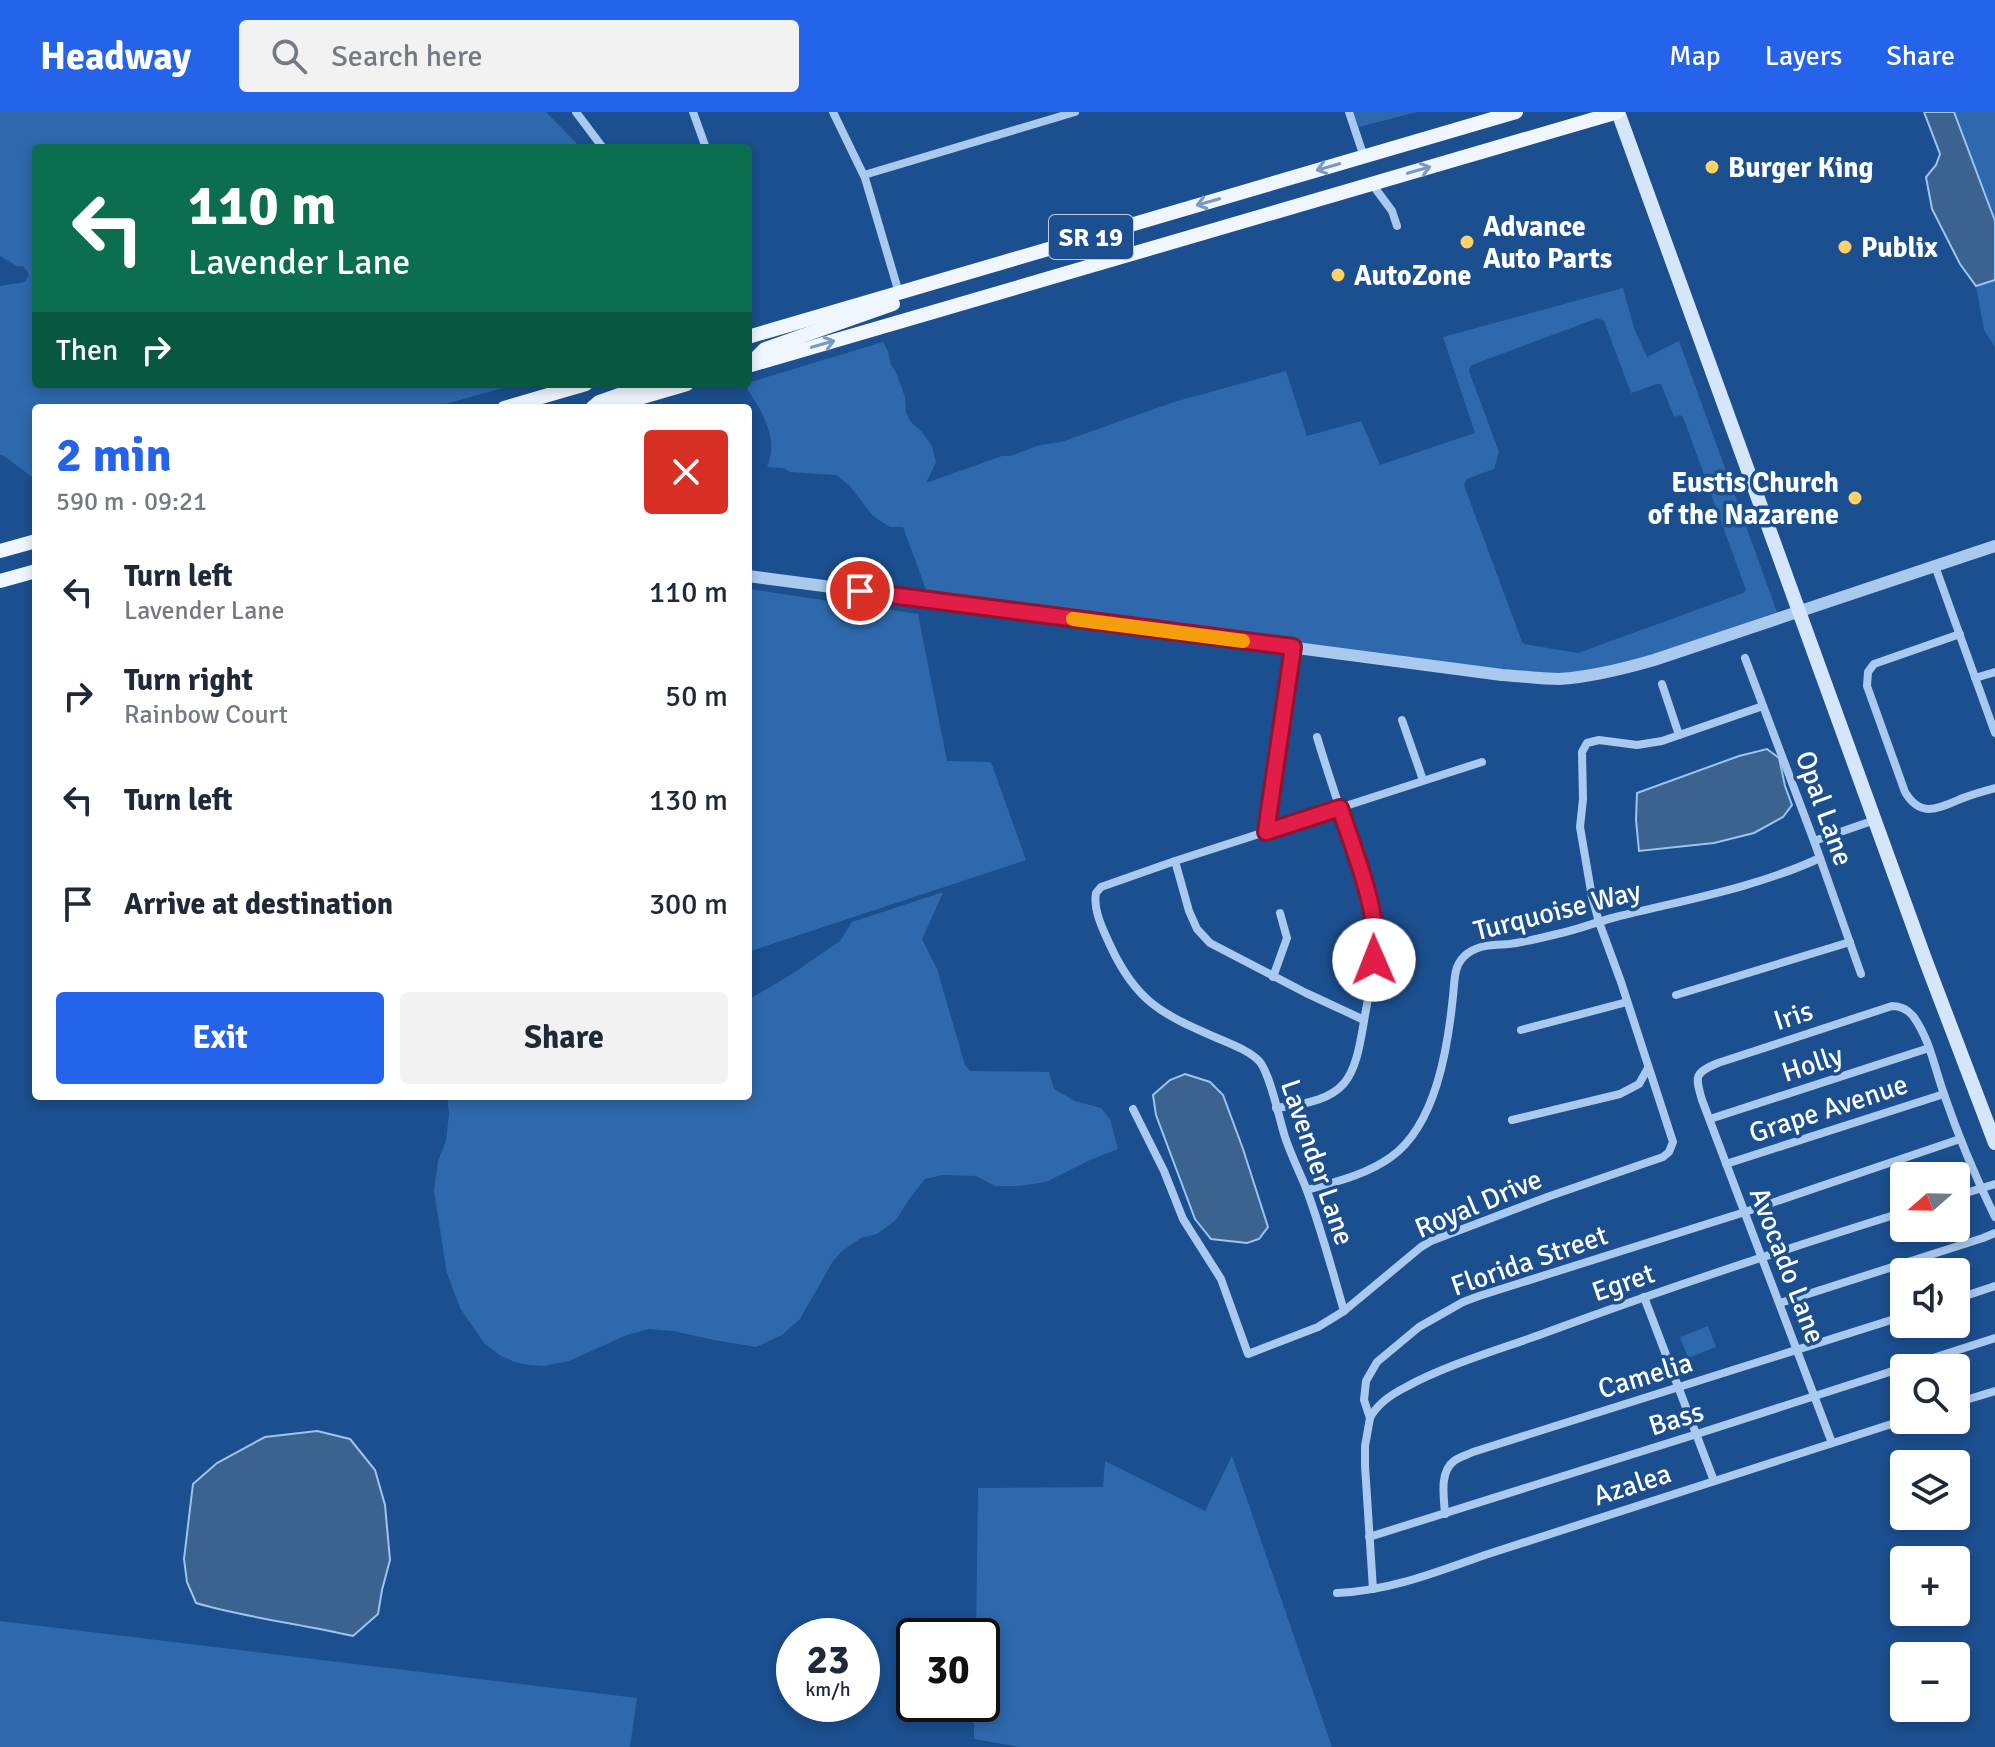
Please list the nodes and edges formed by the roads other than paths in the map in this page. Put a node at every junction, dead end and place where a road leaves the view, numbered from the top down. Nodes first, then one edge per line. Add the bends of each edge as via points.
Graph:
1 (576, 112) edge
2 (693, 112) edge
3 (833, 112) edge
4 (1075, 112) edge
5 (1349, 112) edge
6 (1516, 112) edge
7 (1618, 112) edge
8 (600, 144) edge
9 (705, 144) edge
10 (1392, 148) junction
11 (1364, 157) junction
12 (864, 175) junction
13 (1372, 184) junction
14 (1397, 226) dead end
15 (967, 273) junction
16 (899, 293) junction
17 (752, 336) edge
18 (752, 362) edge
19 (752, 365) edge
20 (572, 388) edge
21 (639, 388) edge
22 (673, 388) edge
23 (518, 404) edge
24 (597, 404) edge
25 (619, 404) edge
26 (32, 542) edge
27 (1995, 546) edge
28 (0, 551) edge
29 (1935, 566) junction
30 (32, 572) edge
31 (752, 577) edge
32 (0, 581) edge
33 (1799, 610) junction
34 (1960, 634) junction
35 (1293, 647) junction
36 (1745, 658) dead end
37 (1995, 672) edge
38 (1975, 678) junction
39 (1662, 684) dead end
40 (1763, 706) junction
41 (1402, 720) dead end
42 (1995, 733) edge
43 (1679, 735) junction
44 (1317, 737) dead end
45 (1482, 762) dead end
46 (1423, 780) junction
47 (1995, 788) edge
48 (1340, 808) junction
49 (1875, 820) junction
50 (1266, 832) junction
51 (1814, 841) junction
52 (1820, 858) junction
53 (1175, 861) junction
54 (1280, 913) dead end
55 (1599, 922) junction
56 (1850, 942) junction
57 (1861, 974) dead end
58 (1273, 977) junction
59 (1676, 995) dead end
60 (1627, 1002) junction
61 (1364, 1020) junction
62 (1521, 1030) dead end
63 (1929, 1048) junction
64 (1648, 1067) junction
65 (1944, 1094) junction
66 (1703, 1103) joint
67 (1276, 1108) junction
68 (1133, 1109) dead end
69 (1710, 1119) junction
70 (1512, 1120) dead end
71 (1960, 1139) junction
72 (1995, 1143) edge
73 (1726, 1164) junction
74 (1995, 1184) edge
75 (1981, 1188) junction
76 (1307, 1190) junction
77 (1970, 1192) edge
78 (1745, 1212) junction
79 (1890, 1217) edge
80 (1995, 1217) edge
81 (1995, 1233) edge
82 (1763, 1258) junction
83 (1995, 1286) edge
84 (1970, 1294) edge
85 (1644, 1297) junction
86 (1780, 1303) junction
87 (1344, 1311) junction
88 (1890, 1321) edge
89 (1995, 1338) edge
90 (1798, 1351) junction
91 (1680, 1387) junction
92 (1995, 1391) edge
93 (1815, 1397) junction
94 (1970, 1399) edge
95 (1370, 1418) junction
96 (1890, 1424) edge
97 (1697, 1434) junction
98 (1832, 1443) junction
99 (1714, 1481) junction
100 (1445, 1514) junction
101 (1369, 1537) junction
102 (1373, 1589) junction
103 (1337, 1593) dead end

1 - 8 street
2 - 9 street
3 - 12 street
4 - 12 street
5 - 11 street
6 - 10 main road, SR 19
13 -> 7 main road, SR 19
7 - 33 main road
10 - 11 main road, SR 19
10 - 13 main road via 1377,164
11 -> 15 main road, SR 19
12 - 16 street
13 - 14 street
19 -> 13 main road, SR 19
15 - 16 main road, SR 19
15 - 18 main road via 949,285 765,349
16 - 17 main road, SR 19
20 - 23 main road
21 - 24 main road
22 - 25 main road
26 - 28 main road
27 - 29 street
29 - 33 street
29 - 34 street
30 - 32 main road
31 - 35 street
33 - 35 street via 1654,660 1560,679
33 - 49 main road
34 - 38 street
34 - 47 street via 1874,664 1867,686 1911,803 1924,809 1942,807
35 - 50 street
36 - 40 street, Opal Lane
37 - 38 street
38 - 42 street
39 - 43 street
40 - 43 street
40 - 51 street, Opal Lane
41 - 46 street
43 - 55 street, Royal Drive via 1647,744 1599,740 1587,743 1582,752 1581,837
44 - 48 street
45 - 46 street, Lavender Lane
46 - 48 street, Lavender Lane
48 - 50 street, Lavender Lane
48 - 61 street via 1375,935
49 - 51 street
49 - 72 main road
50 - 53 street, Lavender Lane
51 - 52 street, Opal Lane
52 - 55 street, Turquoise Way via 1768,879
52 - 56 street, Opal Lane
53 - 58 street via 1189,911 1203,937
53 - 67 street, Lavender Lane via 1101,887 1095,900 1106,935 1125,975 1149,1003 1257,1059
54 - 58 street via 1287,938
55 - 60 street, Royal Drive
55 - 76 street, Turquoise Way via 1480,947 1464,956 1455,971 1438,1081 1413,1136 1382,1163
56 - 57 street, Opal Lane
56 - 59 street
58 - 61 street
60 - 62 street
60 - 64 street, Royal Drive
61 - 67 street via 1347,1082 1312,1102
63 - 65 street
63 - 66 street, Iris via 1910,1013 1892,1006 1703,1069 1697,1081
63 - 69 street, Holly
64 - 70 street via 1639,1084 1620,1094
64 - 87 street, Royal Drive via 1673,1142 1663,1157 1431,1241
65 - 71 street
65 - 73 street, Grape Avenue
66 - 69 street, Avocado Lane
67 - 76 street, Lavender Lane
68 - 87 street, Royal Drive via 1183,1219 1221,1279 1248,1354
69 - 73 street, Avocado Lane
71 - 75 street
71 - 78 street, Florida Street
73 - 78 street, Avocado Lane
74 - 75 street
75 - 77 street
75 - 80 street
76 - 87 street, Lavender Lane
78 - 82 street, Avocado Lane
78 - 95 street, Florida Street via 1479,1296 1432,1319 1370,1372 1364,1392
79 - 82 street, Egret
81 - 86 street
82 - 85 street, Egret
82 - 86 street, Avocado Lane
83 - 84 street
85 - 91 street
85 - 95 street, Egret via 1441,1370 1393,1394
86 - 90 street, Avocado Lane
88 - 90 street, Camelia
89 - 93 street, Bass
90 - 91 street, Camelia
90 - 93 street, Avocado Lane
91 - 97 street
91 - 100 street, Camelia via 1456,1459 1445,1478
92 - 94 street
93 - 97 street, Bass
93 - 98 street, Avocado Lane
95 - 101 street, Florida Street via 1365,1446
96 - 98 street, Azalea
97 - 99 street
97 - 100 street, Bass
98 - 99 street, Azalea
99 - 102 street, Azalea
100 - 101 street, Bass
101 - 102 street, Florida Street
102 - 103 street, Azalea

